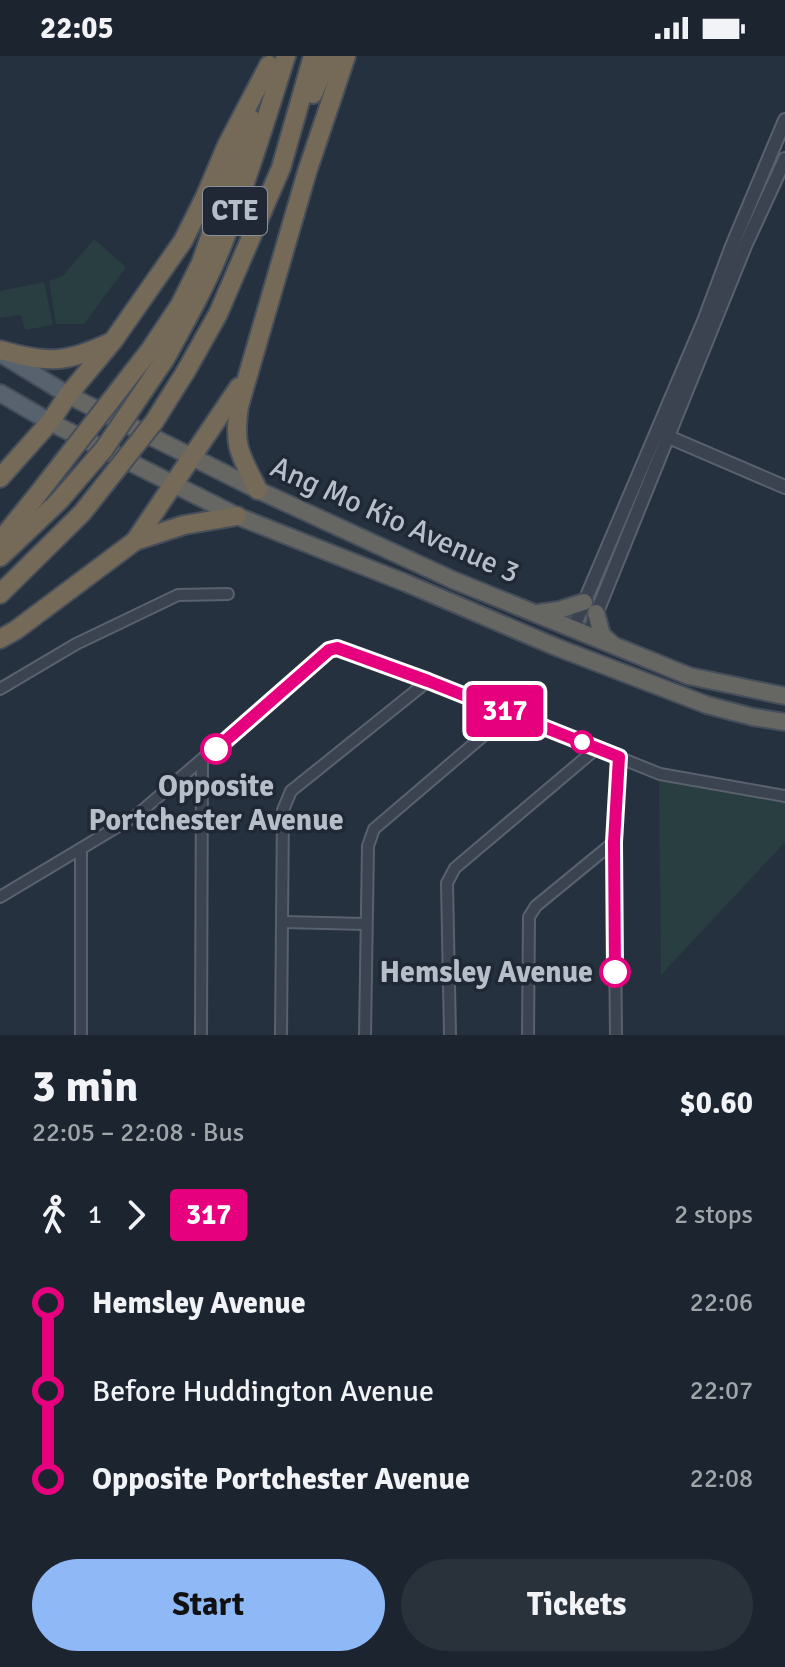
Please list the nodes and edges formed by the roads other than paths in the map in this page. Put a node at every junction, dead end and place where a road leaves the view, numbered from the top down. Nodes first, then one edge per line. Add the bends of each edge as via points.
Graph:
1 (313, 56) edge
2 (329, 56) edge
3 (346, 56) edge
4 (276, 59) edge
5 (785, 120) edge
6 (785, 159) edge
7 (281, 168) junction
8 (113, 341) junction
9 (0, 352) edge
10 (157, 354) junction
11 (251, 370) junction
12 (0, 393) edge
13 (68, 395) junction
14 (50, 422) junction
15 (663, 435) junction
16 (191, 456) junction
17 (0, 478) edge
18 (173, 484) junction
19 (785, 487) edge
20 (258, 490) junction
21 (237, 516) junction
22 (0, 541) edge
23 (135, 541) junction
24 (0, 557) edge
25 (0, 594) edge
26 (228, 594) dead end
27 (590, 608) junction
28 (537, 613) junction
29 (580, 631) junction
30 (0, 639) edge
31 (612, 644) junction
32 (704, 680) junction
33 (428, 681) junction
34 (0, 689) edge
35 (785, 696) edge
36 (698, 701) junction
37 (510, 713) junction
38 (785, 722) edge
39 (597, 748) junction
40 (619, 757) junction
41 (202, 762) junction
42 (785, 796) edge
43 (614, 842) junction
44 (81, 850) junction
45 (0, 897) edge
46 (283, 922) junction
47 (366, 924) junction
48 (81, 1035) edge
49 (201, 1035) edge
50 (281, 1035) edge
51 (365, 1035) edge
52 (450, 1035) edge
53 (528, 1035) edge
54 (616, 1035) edge

1 - 7 highway, CTE
2 - 7 highway
3 - 11 highway
4 - 8 highway via 227,145 183,241
4 - 10 highway via 201,263
5 - 15 street
6 - 15 street
7 - 25 highway, CTE, bridge via 224,301 154,422 82,513
8 - 9 highway via 60,361
8 - 13 highway
9 - 13 main road, Ang Mo Kio Avenue 3
10 - 22 highway, bridge
10 - 24 highway, bridge via 104,449
11 - 16 highway
11 - 20 highway via 235,433
12 - 14 main road, Ang Mo Kio Avenue 3
13 - 14 highway
13 - 16 highway, Ang Mo Kio Avenue 3
14 - 17 highway
14 - 18 highway, Ang Mo Kio Avenue 3
15 - 19 street
15 - 27 street
16 - 18 highway
16 - 20 highway, Ang Mo Kio Avenue 3
18 - 21 highway, Ang Mo Kio Avenue 3
18 - 23 highway
20 - 28 highway, Ang Mo Kio Avenue 3
21 - 23 highway
21 - 36 highway, Ang Mo Kio Avenue 3
23 - 30 highway
26 - 34 street via 178,595 76,644
27 - 28 highway
27 - 29 street
27 - 31 highway
28 - 29 highway, Ang Mo Kio Avenue 3
29 - 31 highway, Ang Mo Kio Avenue 3
31 - 32 highway, Ang Mo Kio Avenue 3
32 - 35 highway, Ang Mo Kio Avenue 3
32 - 36 highway via 692,689
33 - 37 street
33 - 41 street via 346,650 329,650
33 - 46 street via 291,791 283,810
36 - 38 highway, Ang Mo Kio Avenue 3
37 - 39 street
37 - 47 street via 374,829 368,846
39 - 40 street
39 - 52 street via 455,868 447,883
40 - 42 street via 660,774
40 - 43 street
41 - 44 street via 137,815
41 - 49 street
43 - 53 street via 529,917
43 - 54 street
44 - 45 street
44 - 48 street
46 - 47 street
46 - 50 street
47 - 51 street

